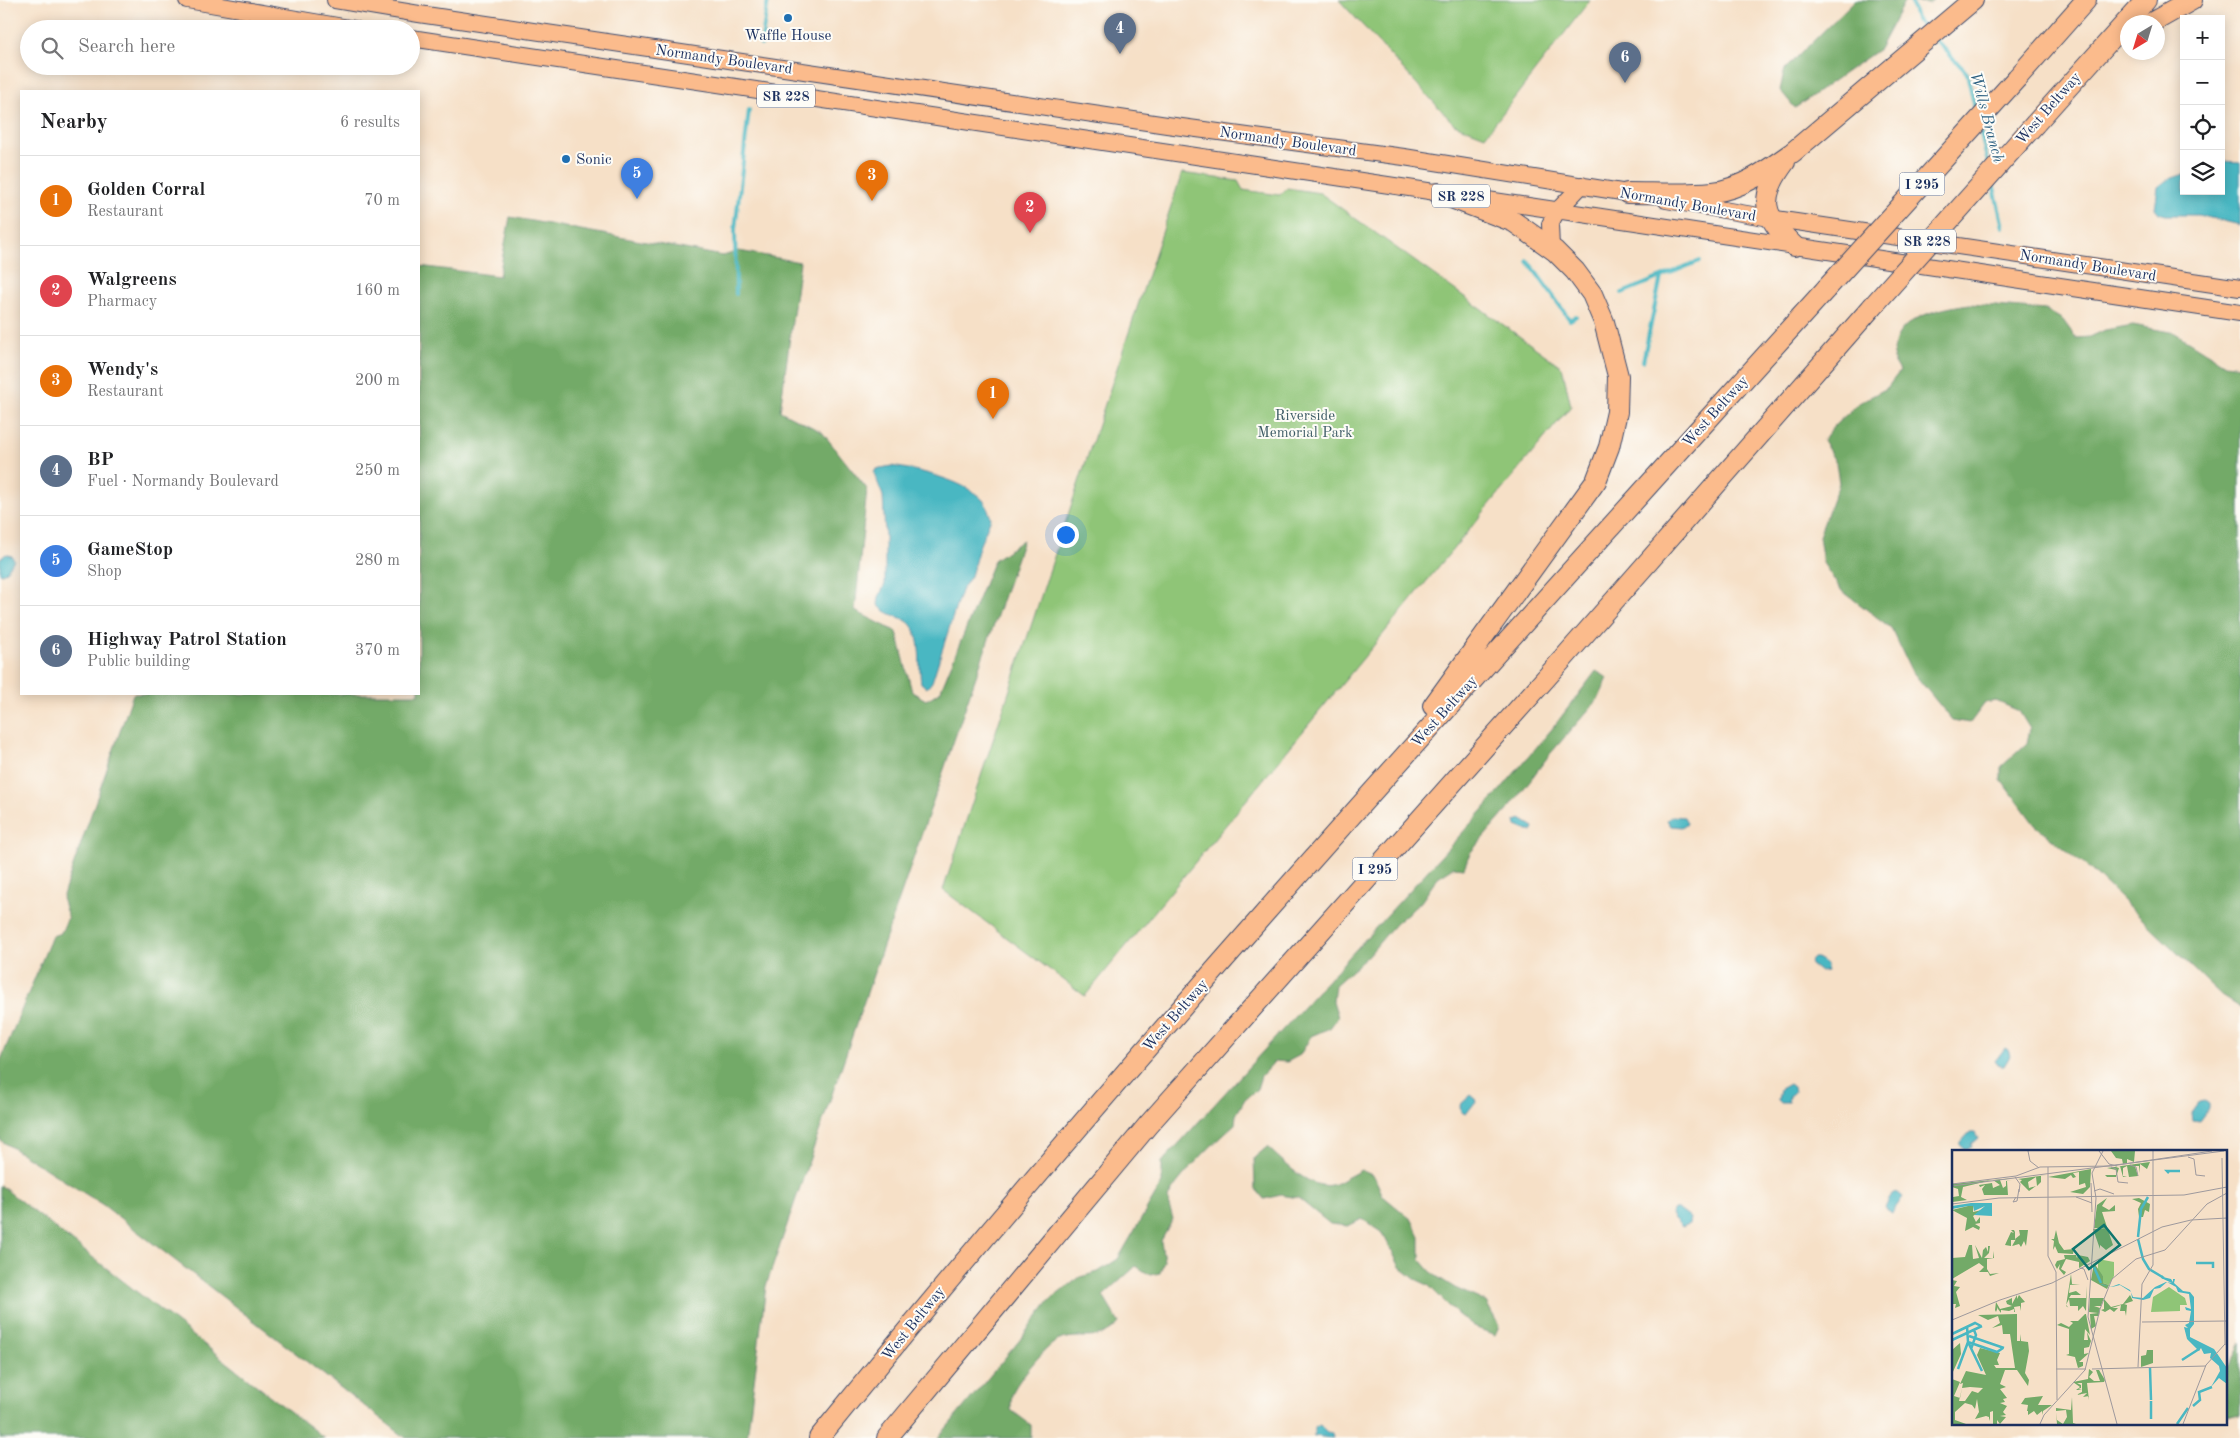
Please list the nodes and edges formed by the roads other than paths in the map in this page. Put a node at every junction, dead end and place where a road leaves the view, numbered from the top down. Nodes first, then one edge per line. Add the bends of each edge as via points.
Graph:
1 (187, 0) edge
2 (335, 0) edge
3 (1973, 0) edge
4 (2086, 0) edge
5 (2146, 0) edge
6 (2192, 0) edge
7 (2165, 15) edge
8 (303, 20) edge
9 (420, 39) edge
10 (2120, 46) edge
11 (2075, 77) junction
12 (1793, 152) junction
13 (1582, 185) junction
14 (1438, 193) junction
15 (1627, 193) junction
16 (1557, 211) junction
17 (1770, 218) junction
18 (1794, 246) junction
19 (1551, 248) junction
20 (2240, 288) edge
21 (2240, 313) edge
22 (1370, 792) junction
23 (820, 1437) edge
24 (887, 1438) edge

1 - 8 main road
2 - 13 main road, Normandy Boulevard / SR 228
3 - 12 highway
4 - 22 highway, West Beltway / I 295, bridge
5 - 11 highway, West Beltway / I 295
6 - 7 highway
9 - 14 main road, Normandy Boulevard / SR 228
10 - 11 highway
11 - 24 highway, West Beltway / I 295, bridge via 1148,1125
12 - 15 highway via 1768,170 1714,192
12 - 17 highway via 1770,188 1766,203
13 - 15 main road, Normandy Boulevard / SR 228
13 - 16 main road
14 - 16 main road, Normandy Boulevard / SR 228
14 - 19 highway via 1514,222
15 - 17 main road, Normandy Boulevard / SR 228
16 - 18 main road, Normandy Boulevard / SR 228
16 - 19 main road via 1550,224
17 - 18 highway via 1776,229
17 - 20 main road, Normandy Boulevard / SR 228
18 - 21 main road, Normandy Boulevard / SR 228
19 - 22 highway via 1575,271 1592,294 1604,322 1618,376 1617,412 1609,447 1596,481
22 - 23 highway, West Beltway / I 295 via 1188,999

